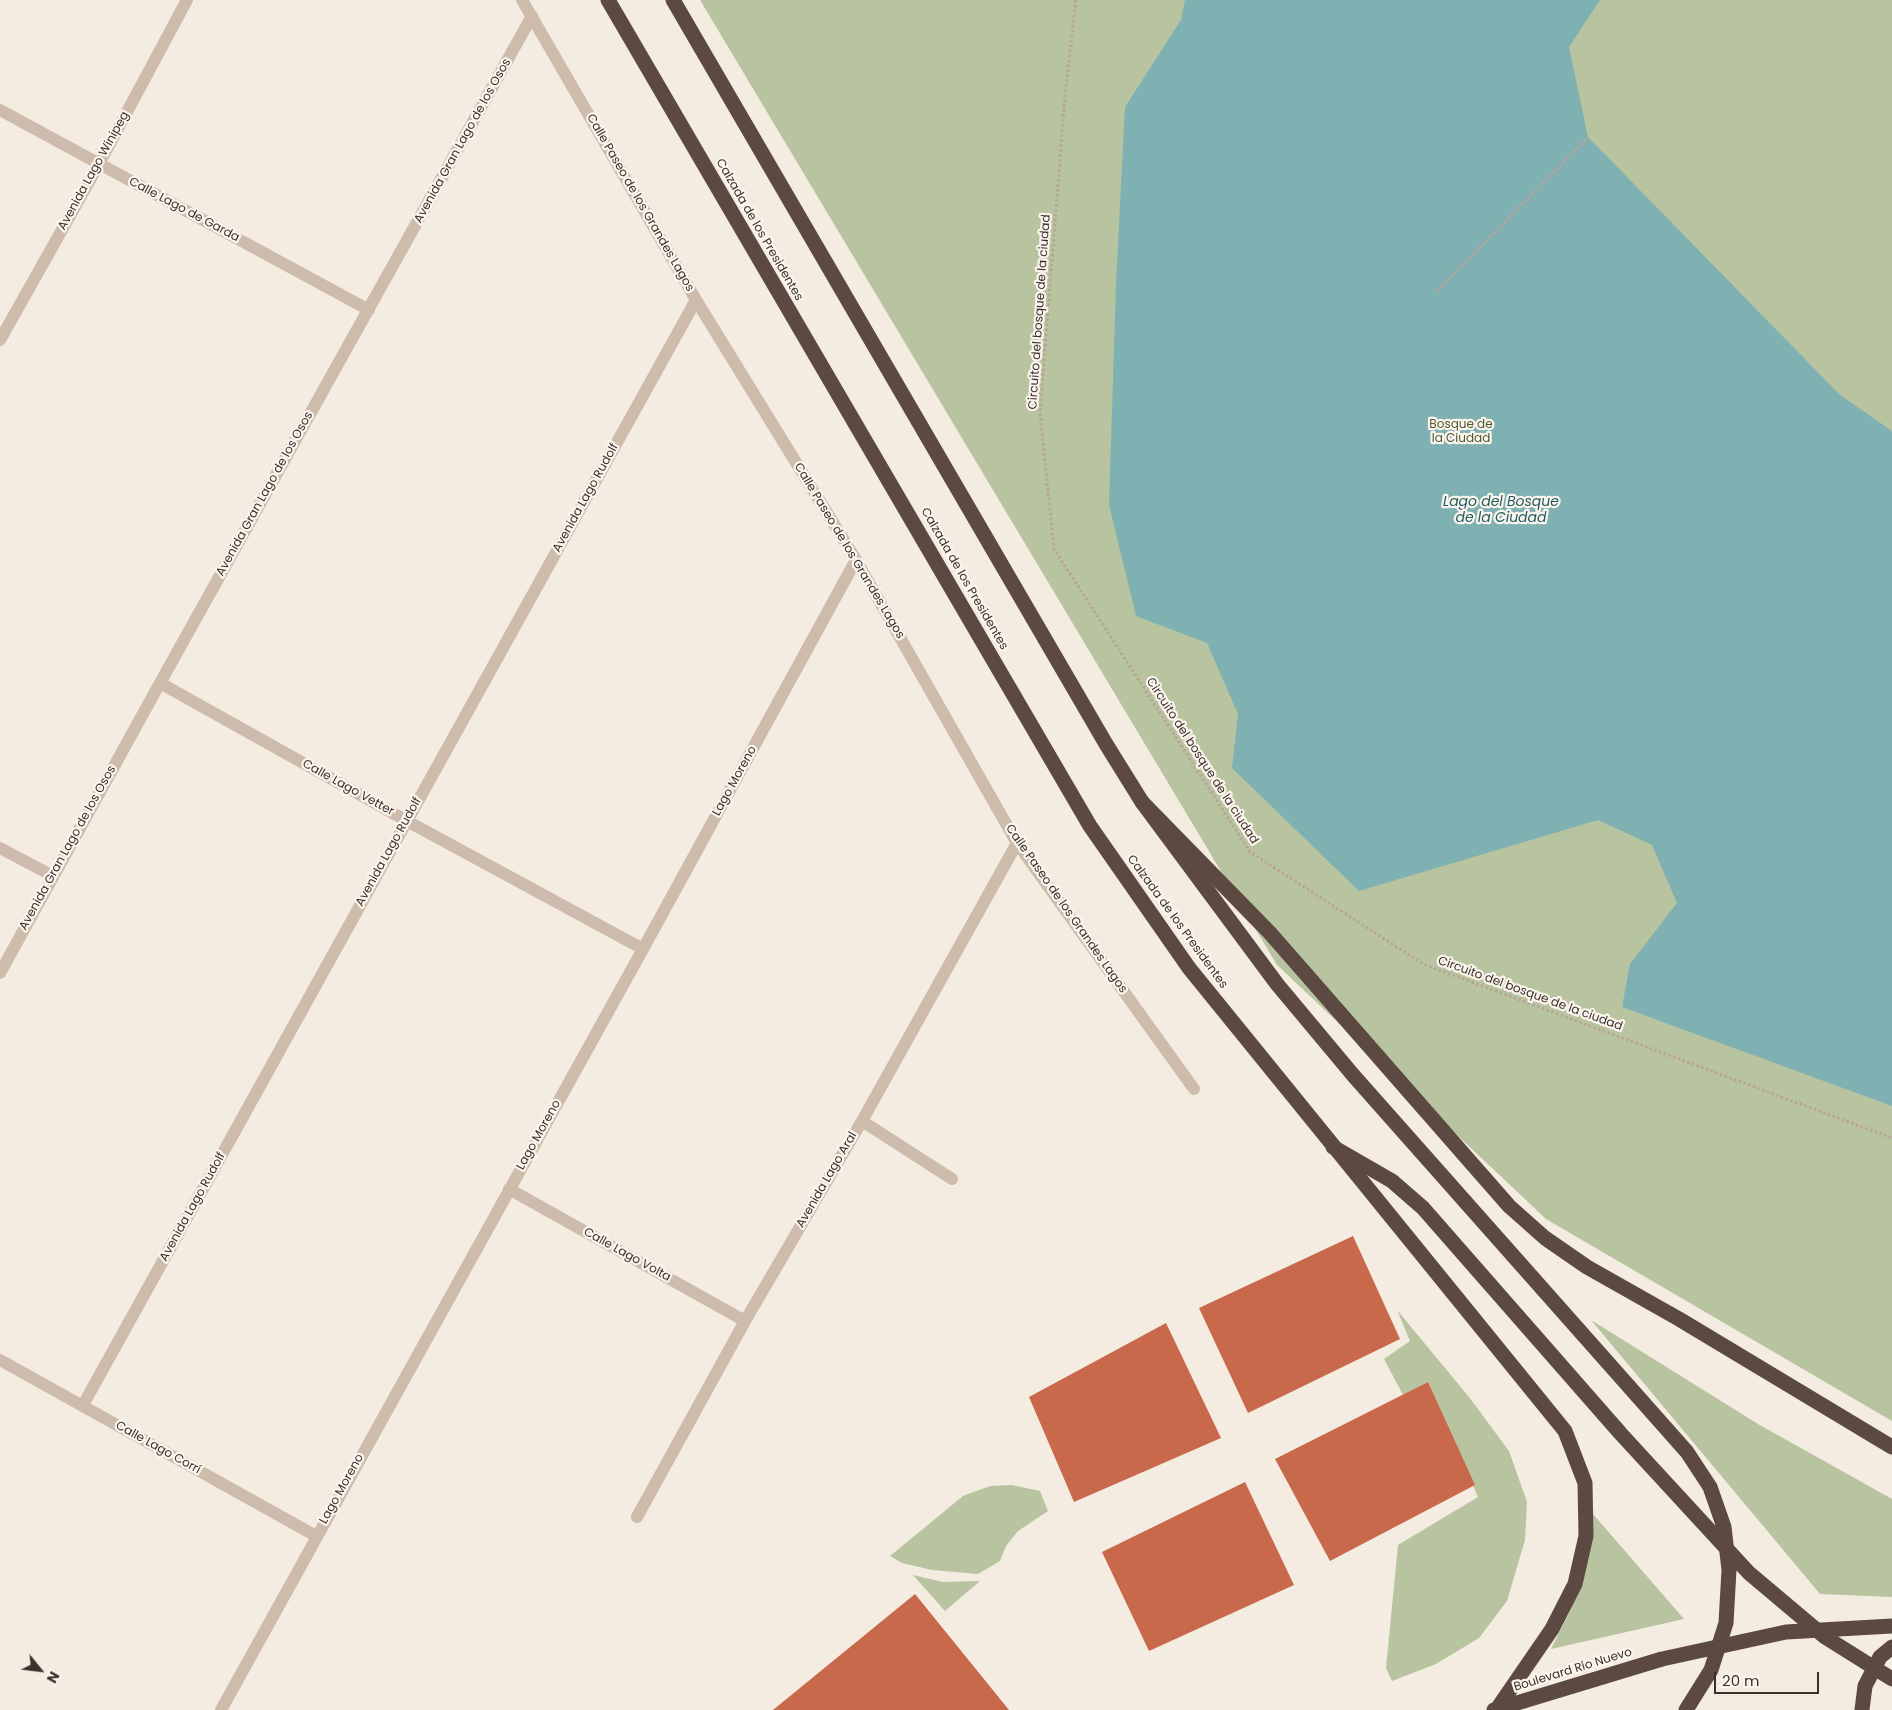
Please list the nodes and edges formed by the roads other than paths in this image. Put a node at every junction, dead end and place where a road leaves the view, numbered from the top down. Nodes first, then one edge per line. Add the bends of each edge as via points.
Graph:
1 (187, 0) edge
2 (522, 0) edge
3 (608, 0) edge
4 (673, 0) edge
5 (532, 16) junction
6 (0, 110) edge
7 (99, 164) junction
8 (696, 300) junction
9 (369, 310) junction
10 (0, 340) edge
11 (856, 560) junction
12 (160, 683) junction
13 (1142, 802) junction
14 (406, 821) junction
15 (1016, 843) junction
16 (0, 848) edge
17 (53, 876) junction
18 (643, 949) junction
19 (0, 973) edge
20 (1194, 1089) dead end
21 (862, 1121) junction
22 (1333, 1147) junction
23 (952, 1179) dead end
24 (509, 1189) junction
25 (745, 1321) junction
26 (0, 1360) edge
27 (83, 1405) junction
28 (1892, 1447) edge
29 (637, 1517) dead end
30 (316, 1536) junction
31 (1892, 1626) edge
32 (1892, 1648) edge
33 (1892, 1679) edge
34 (221, 1710) edge
35 (1495, 1710) edge
36 (1686, 1710) edge
37 (1862, 1710) edge

1 - 7 street, Avenida Lago Winipeg
2 - 5 street, Calle Paseo de los Grandes Lagos
3 - 22 highway, Calzada de los Presidentes via 1090,826 1189,968
4 - 13 highway
5 - 8 street, Calle Paseo de los Grandes Lagos
5 - 9 street, Avenida Gran Lago de los Osos
6 - 7 street, Calle Lago de Garda
7 - 9 street, Calle Lago de Garda
7 - 10 street, Avenida Lago Winipeg
8 - 11 street, Calle Paseo de los Grandes Lagos
8 - 14 street, Avenida Lago Rudolf
9 - 12 street, Avenida Gran Lago de los Osos
11 - 15 street, Calle Paseo de los Grandes Lagos
11 - 18 street, Lago Moreno
12 - 14 street, Calle Lago Vetter
12 - 17 street, Avenida Gran Lago de los Osos
13 - 28 highway via 1270,933 1509,1206 1545,1238 1587,1267
13 - 36 highway, bridge via 1277,984 1359,1082 1687,1452 1710,1487 1724,1527 1730,1570 1726,1623 1711,1670
14 - 18 street, Calle Lago Vetter
14 - 27 street, Avenida Lago Rudolf
15 - 20 street, Calle Paseo de los Grandes Lagos
15 - 21 street, Avenida Lago Aral
16 - 17 street
17 - 19 street, Avenida Gran Lago de los Osos
18 - 24 street, Lago Moreno
21 - 23 street
21 - 25 street, Avenida Lago Aral
22 - 33 highway, bridge via 1392,1181 1423,1208 1621,1434 1749,1573 1825,1637
22 - 35 highway, Calzada de los Presidentes via 1565,1431 1585,1483 1586,1536 1575,1584 1552,1629
24 - 25 street, Calle Lago Volta
24 - 30 street, Lago Moreno
25 - 29 street, Avenida Lago Aral
26 - 27 street, Calle Lago Corrí
27 - 30 street, Calle Lago Corrí
30 - 34 street, Lago Moreno
31 - 35 highway, Boulevard Río Nuevo via 1786,1632 1662,1658
32 - 37 highway via 1880,1657 1865,1686

